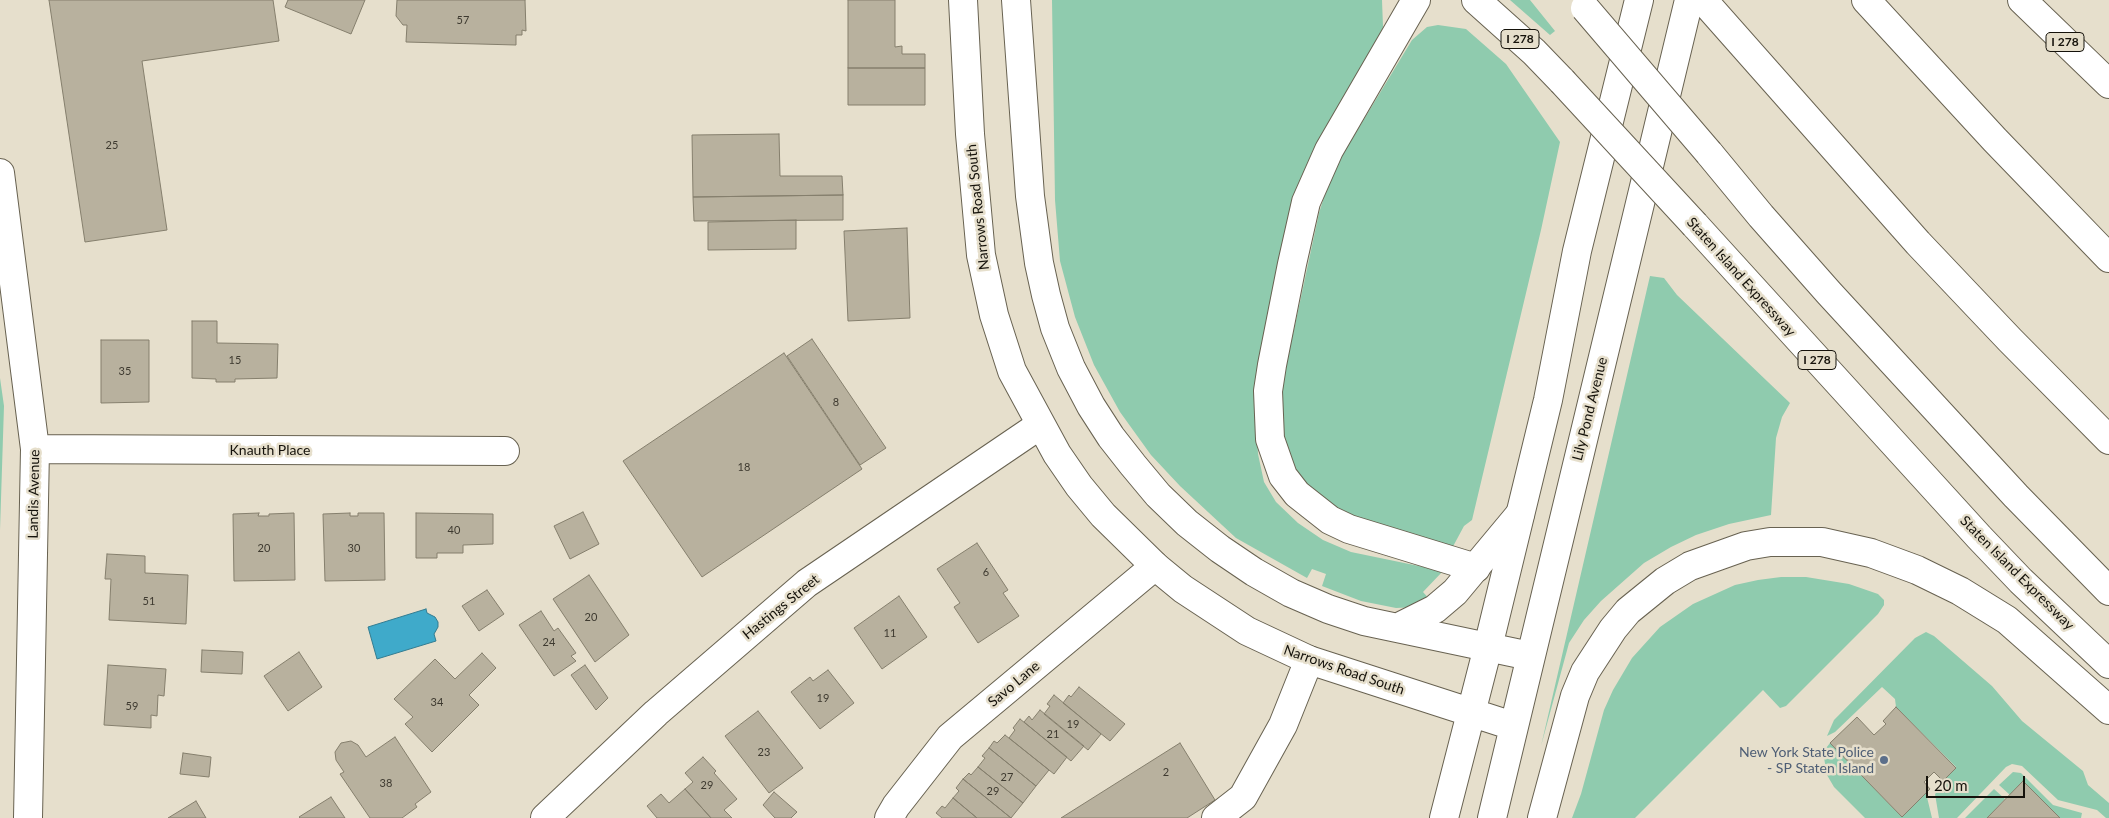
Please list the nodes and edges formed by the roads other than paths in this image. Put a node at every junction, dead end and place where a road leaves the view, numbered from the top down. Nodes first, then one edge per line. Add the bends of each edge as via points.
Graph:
1 (963, 0) edge
2 (1016, 0) edge
3 (1416, 0) edge
4 (1476, 0) edge
5 (1639, 0) edge
6 (1689, 0) edge
7 (1703, 0) edge
8 (1866, 0) edge
9 (2022, 0) edge
10 (1586, 3) edge
11 (2109, 84) edge
12 (0, 173) edge
13 (2109, 258) edge
14 (1040, 425) junction
15 (2109, 440) edge
16 (36, 449) junction
17 (505, 451) dead end
18 (1520, 514) junction
19 (1155, 566) junction
20 (1476, 568) junction
21 (2109, 591) edge
22 (1397, 628) junction
23 (1488, 647) junction
24 (1530, 656) junction
25 (1310, 660) junction
26 (2109, 664) edge
27 (2109, 710) edge
28 (1470, 713) junction
29 (1513, 726) junction
30 (28, 818) edge
31 (545, 818) edge
32 (889, 818) edge
33 (1216, 818) edge
34 (1444, 818) edge
35 (1492, 818) edge
36 (1542, 818) edge

1 - 14 main road, Narrows Road South via 981,255 994,314 1012,371
2 - 22 main road via 1030,196 1039,263 1055,328 1091,406 1111,437 1158,495 1220,549 1291,593 1328,610
3 - 20 main road via 1329,150 1306,202 1268,391 1270,439 1284,476 1297,494 1330,520 1349,529
4 - 26 main road, Staten Island Expressway / I 278, bridge via 1562,81 1985,543
5 - 18 main road via 1577,251 1548,400
6 - 24 main road, Lily Pond Avenue
7 - 15 main road via 1937,264
8 - 13 main road via 2001,147
9 - 11 main road, I 278
10 - 21 main road, bridge via 1761,216 2016,496
12 - 16 main road, Landis Avenue
14 - 19 main road, Narrows Road South via 1085,493 1114,527
14 - 31 main road, Hastings Street via 807,584 656,713
16 - 17 main road, Knauth Place
16 - 30 main road, Landis Avenue
18 - 20 main road
18 - 23 main road
19 - 25 main road, Narrows Road South via 1183,589 1247,631
19 - 32 main road, Savo Lane via 950,737
20 - 22 main road via 1435,609
22 - 23 main road
23 - 24 main road
23 - 28 main road
24 - 29 main road, Lily Pond Avenue
25 - 28 main road, Narrows Road South
25 - 33 main road via 1283,725 1244,797
27 - 36 main road via 2006,620 1960,591 1917,570 1863,551 1822,542 1770,542 1746,546 1690,566 1665,581 1628,611 1613,629 1585,672 1575,696
28 - 29 main road, Narrows Road South
28 - 34 main road
29 - 35 main road, Lily Pond Avenue

